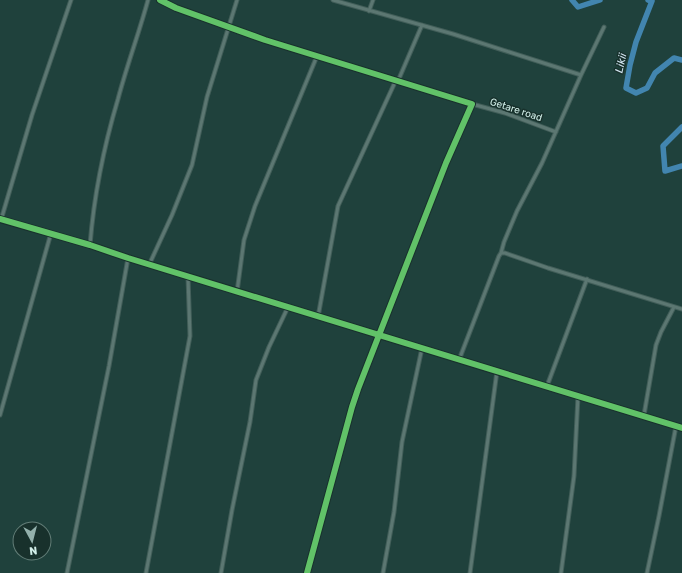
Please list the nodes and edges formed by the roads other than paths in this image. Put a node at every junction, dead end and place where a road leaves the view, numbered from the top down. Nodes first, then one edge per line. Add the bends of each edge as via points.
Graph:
1 (71, 0) edge
2 (148, 0) edge
3 (160, 0) edge
4 (237, 0) edge
5 (333, 0) edge
6 (373, 0) edge
7 (369, 11) junction
8 (422, 25) junction
9 (228, 26) junction
10 (604, 27) dead end
11 (317, 56) junction
12 (581, 75) junction
13 (397, 80) junction
14 (472, 104) junction
15 (556, 132) junction
16 (1, 219) edge
17 (51, 233) junction
18 (90, 245) junction
19 (501, 253) junction
20 (128, 258) junction
21 (149, 265) junction
22 (188, 277) junction
23 (586, 279) junction
24 (237, 292) junction
25 (288, 307) junction
26 (674, 307) junction
27 (682, 309) edge
28 (318, 317) junction
29 (379, 335) junction
30 (422, 348) junction
31 (460, 360) junction
32 (497, 371) junction
33 (547, 386) junction
34 (578, 396) junction
35 (0, 415) edge
36 (644, 415) junction
37 (676, 426) junction
38 (682, 428) edge
39 (67, 573) edge
40 (146, 573) edge
41 (221, 573) edge
42 (307, 573) edge
43 (383, 573) edge
44 (470, 573) edge
45 (561, 573) edge
46 (647, 573) edge

1 - 16 street via 32,115
2 - 18 street via 110,128
3 - 9 street, Getare road
4 - 9 street
5 - 7 street
6 - 7 street
7 - 8 street
8 - 12 street
8 - 13 street
9 - 11 street, Getare road
9 - 21 street via 207,97 192,165
10 - 12 street
11 - 13 street, Getare road
11 - 24 street via 254,206 244,240
12 - 15 street
13 - 14 street, Getare road
13 - 28 street via 338,206
14 - 15 street, Getare road
14 - 29 street via 446,163
15 - 19 street via 517,211
16 - 17 street
17 - 18 street
17 - 35 street
18 - 20 street
19 - 23 street
19 - 31 street
20 - 21 street
20 - 39 street
21 - 22 street
22 - 24 street
22 - 40 street via 190,336
23 - 26 street
23 - 33 street
24 - 25 street
25 - 28 street
25 - 41 street via 256,380
26 - 27 street
26 - 36 street via 656,346
28 - 29 street
29 - 30 street
29 - 42 street via 352,407
30 - 31 street
30 - 43 street via 402,442 394,512
31 - 32 street
32 - 33 street
32 - 44 street
33 - 34 street
34 - 36 street
34 - 45 street via 574,476
36 - 37 street
37 - 38 street
37 - 46 street

